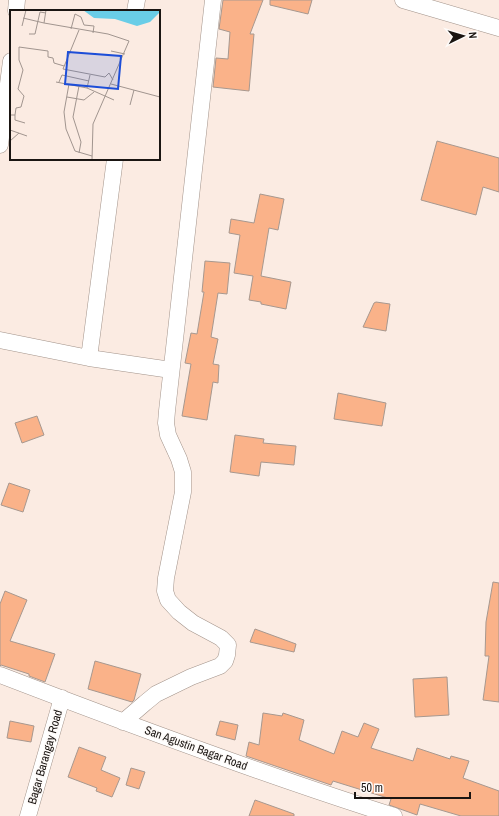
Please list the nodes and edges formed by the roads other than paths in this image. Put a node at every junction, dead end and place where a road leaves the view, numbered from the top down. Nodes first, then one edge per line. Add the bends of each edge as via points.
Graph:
1 (17, 0) edge
2 (137, 0) edge
3 (213, 0) edge
4 (403, 0) edge
5 (16, 10) edge
6 (135, 10) edge
7 (499, 28) edge
8 (0, 57) edge
9 (10, 60) edge
10 (10, 68) edge
11 (0, 145) edge
12 (115, 160) edge
13 (0, 340) edge
14 (89, 358) junction
15 (171, 370) junction
16 (0, 674) edge
17 (62, 698) junction
18 (123, 722) junction
19 (28, 816) edge
20 (394, 816) edge

1 - 5 street
2 - 6 street
3 - 15 street
4 - 7 street
8 - 9 street
10 - 11 street
12 - 14 street
13 - 14 street
14 - 15 street
15 - 18 street via 166,423 183,472 183,492 165,591 168,600 179,612 228,645 227,655 220,666 156,694
16 - 17 street, San Agustin Bagar Road
17 - 18 street, San Agustin Bagar Road
17 - 19 street, Bagar Barangay Road
18 - 20 street, San Agustin Bagar Road

